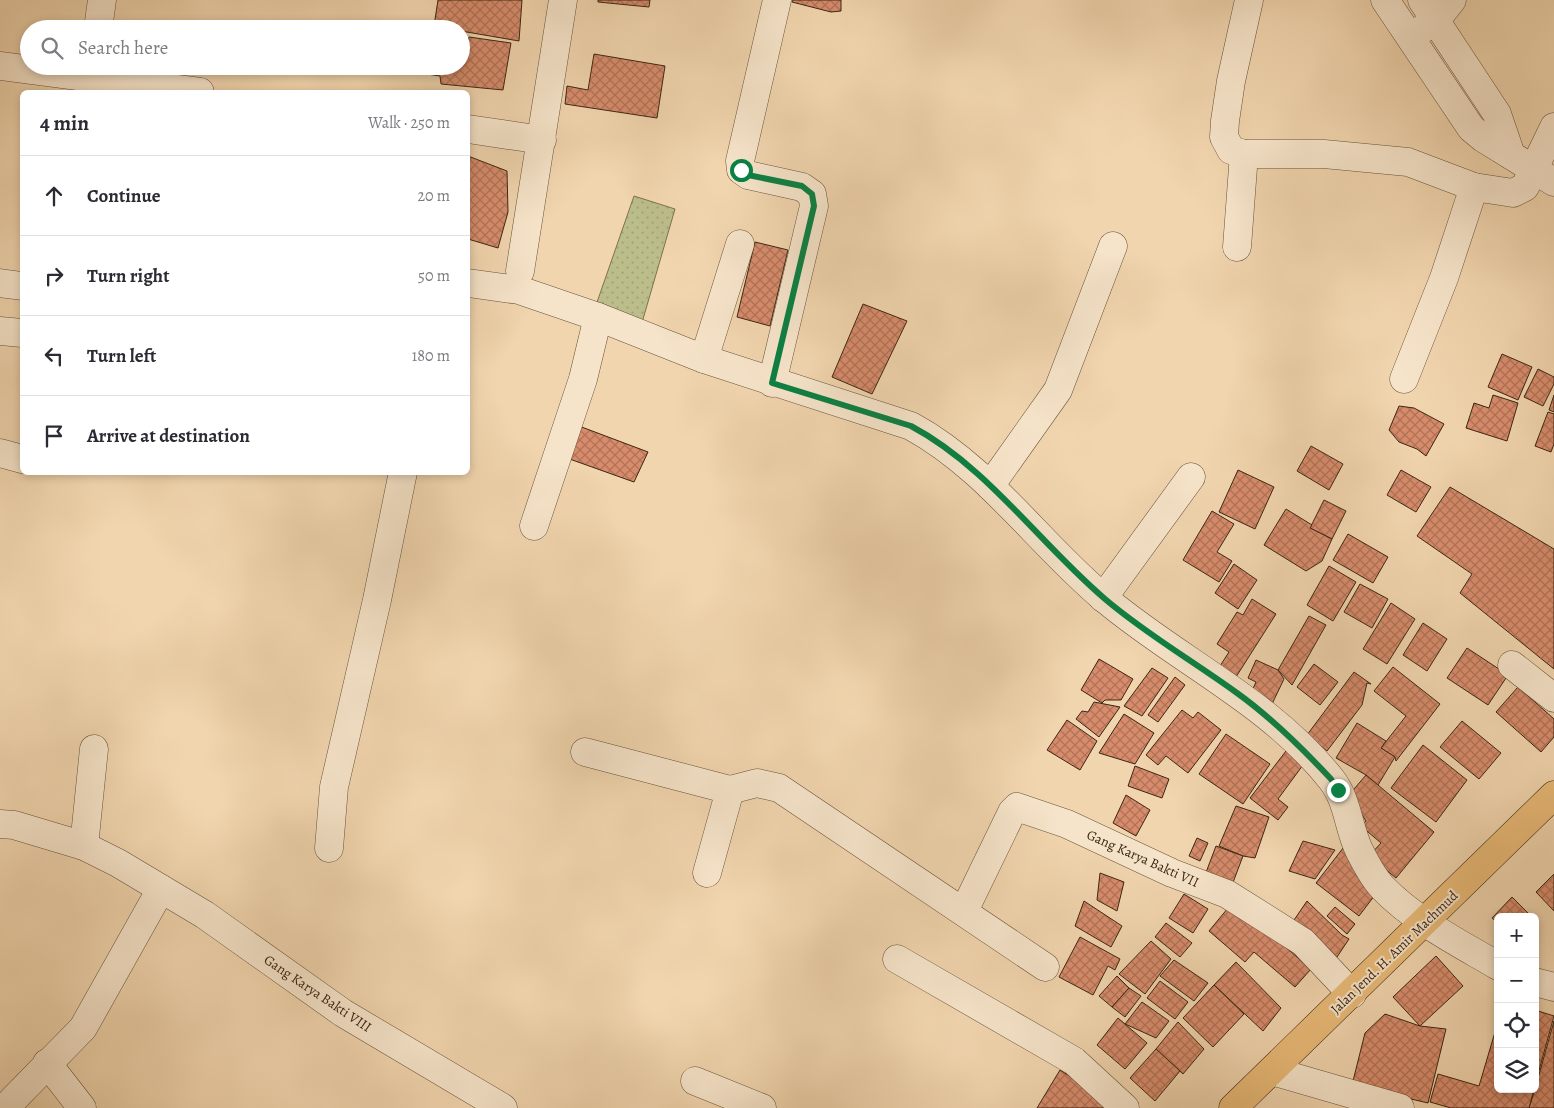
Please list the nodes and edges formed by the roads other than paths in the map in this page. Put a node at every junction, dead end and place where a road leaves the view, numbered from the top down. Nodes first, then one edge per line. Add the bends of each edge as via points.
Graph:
1 (102, 0) edge
2 (563, 0) edge
3 (777, 0) edge
4 (1249, 0) edge
5 (1385, 0) edge
6 (1437, 7) edge
7 (99, 20) edge
8 (1410, 38) junction
9 (0, 66) edge
10 (20, 67) edge
11 (109, 75) edge
12 (189, 90) edge
13 (1554, 127) edge
14 (470, 129) edge
15 (542, 140) junction
16 (1244, 154) junction
17 (1511, 155) junction
18 (1544, 176) edge
19 (1474, 187) junction
20 (740, 244) dead end
21 (1113, 246) dead end
22 (1237, 246) dead end
23 (520, 271) dead end
24 (0, 283) edge
25 (470, 283) edge
26 (20, 286) edge
27 (598, 317) junction
28 (0, 331) edge
29 (20, 333) edge
30 (704, 359) junction
31 (1404, 379) dead end
32 (772, 383) junction
33 (0, 452) edge
34 (20, 458) edge
35 (402, 475) edge
36 (1191, 477) dead end
37 (990, 486) junction
38 (534, 526) dead end
39 (1103, 598) junction
40 (1512, 666) dead end
41 (1554, 698) edge
42 (94, 748) dead end
43 (585, 752) dead end
44 (730, 790) junction
45 (1554, 796) edge
46 (0, 824) edge
47 (84, 846) junction
48 (329, 848) dead end
49 (707, 873) dead end
50 (161, 889) junction
51 (964, 911) junction
52 (1425, 922) junction
53 (897, 960) dead end
54 (1494, 964) edge
55 (1045, 967) dead end
56 (1539, 983) edge
57 (1554, 987) edge
58 (1352, 994) junction
59 (47, 1063) junction
60 (1272, 1071) junction
61 (695, 1081) dead end
62 (4, 1108) edge
63 (82, 1108) edge
64 (504, 1108) edge
65 (762, 1108) edge
66 (1125, 1108) edge
67 (1233, 1108) edge
68 (1400, 1108) edge

1 - 7 street
2 - 15 street
3 - 32 street via 740,161 741,170 748,175 802,186 812,194 814,206
4 - 16 street via 1231,82 1224,137 1231,150
5 - 8 street
6 - 8 street
6 - 17 street via 1497,114
8 - 17 street via 1471,128
9 - 10 street
11 - 12 street
13 - 18 street
14 - 15 street
15 - 23 street
16 - 19 street via 1324,154 1408,162
16 - 22 street
17 - 18 street
18 - 19 street via 1513,193
19 - 31 street via 1444,278
20 - 30 street
21 - 37 street via 1058,390
24 - 26 street
25 - 27 street via 519,290
27 - 30 street
27 - 38 street via 583,379
28 - 29 street
30 - 32 street
32 - 37 street via 911,426 932,437
33 - 34 street
35 - 48 street via 334,787
36 - 39 street
37 - 39 street
39 - 52 street via 1148,633 1238,693 1275,722 1304,751 1338,790 1360,852 1382,888
40 - 41 street
42 - 47 street
43 - 44 street
44 - 49 street
44 - 51 street via 757,783 779,788
45 - 52 highway, Jalan Jend. H. Amir Machmud
46 - 47 street, Gang Karya Bakti VIII via 14,825
47 - 50 street, Gang Karya Bakti VIII
50 - 59 street via 83,1028
50 - 64 street, Gang Karya Bakti VIII via 205,915 343,1013
51 - 55 street
51 - 58 street, Gang Karya Bakti VII via 1017,807 1067,824 1172,873 1227,894 1303,942
52 - 54 street
52 - 58 highway, Jalan Jend. H. Amir Machmud
53 - 66 street via 1074,1061
56 - 57 street
58 - 60 highway, Jalan Jend. H. Amir Machmud
59 - 62 street
59 - 63 street
60 - 67 highway, Jalan Jend. H. Amir Machmud
60 - 68 street
61 - 65 street

